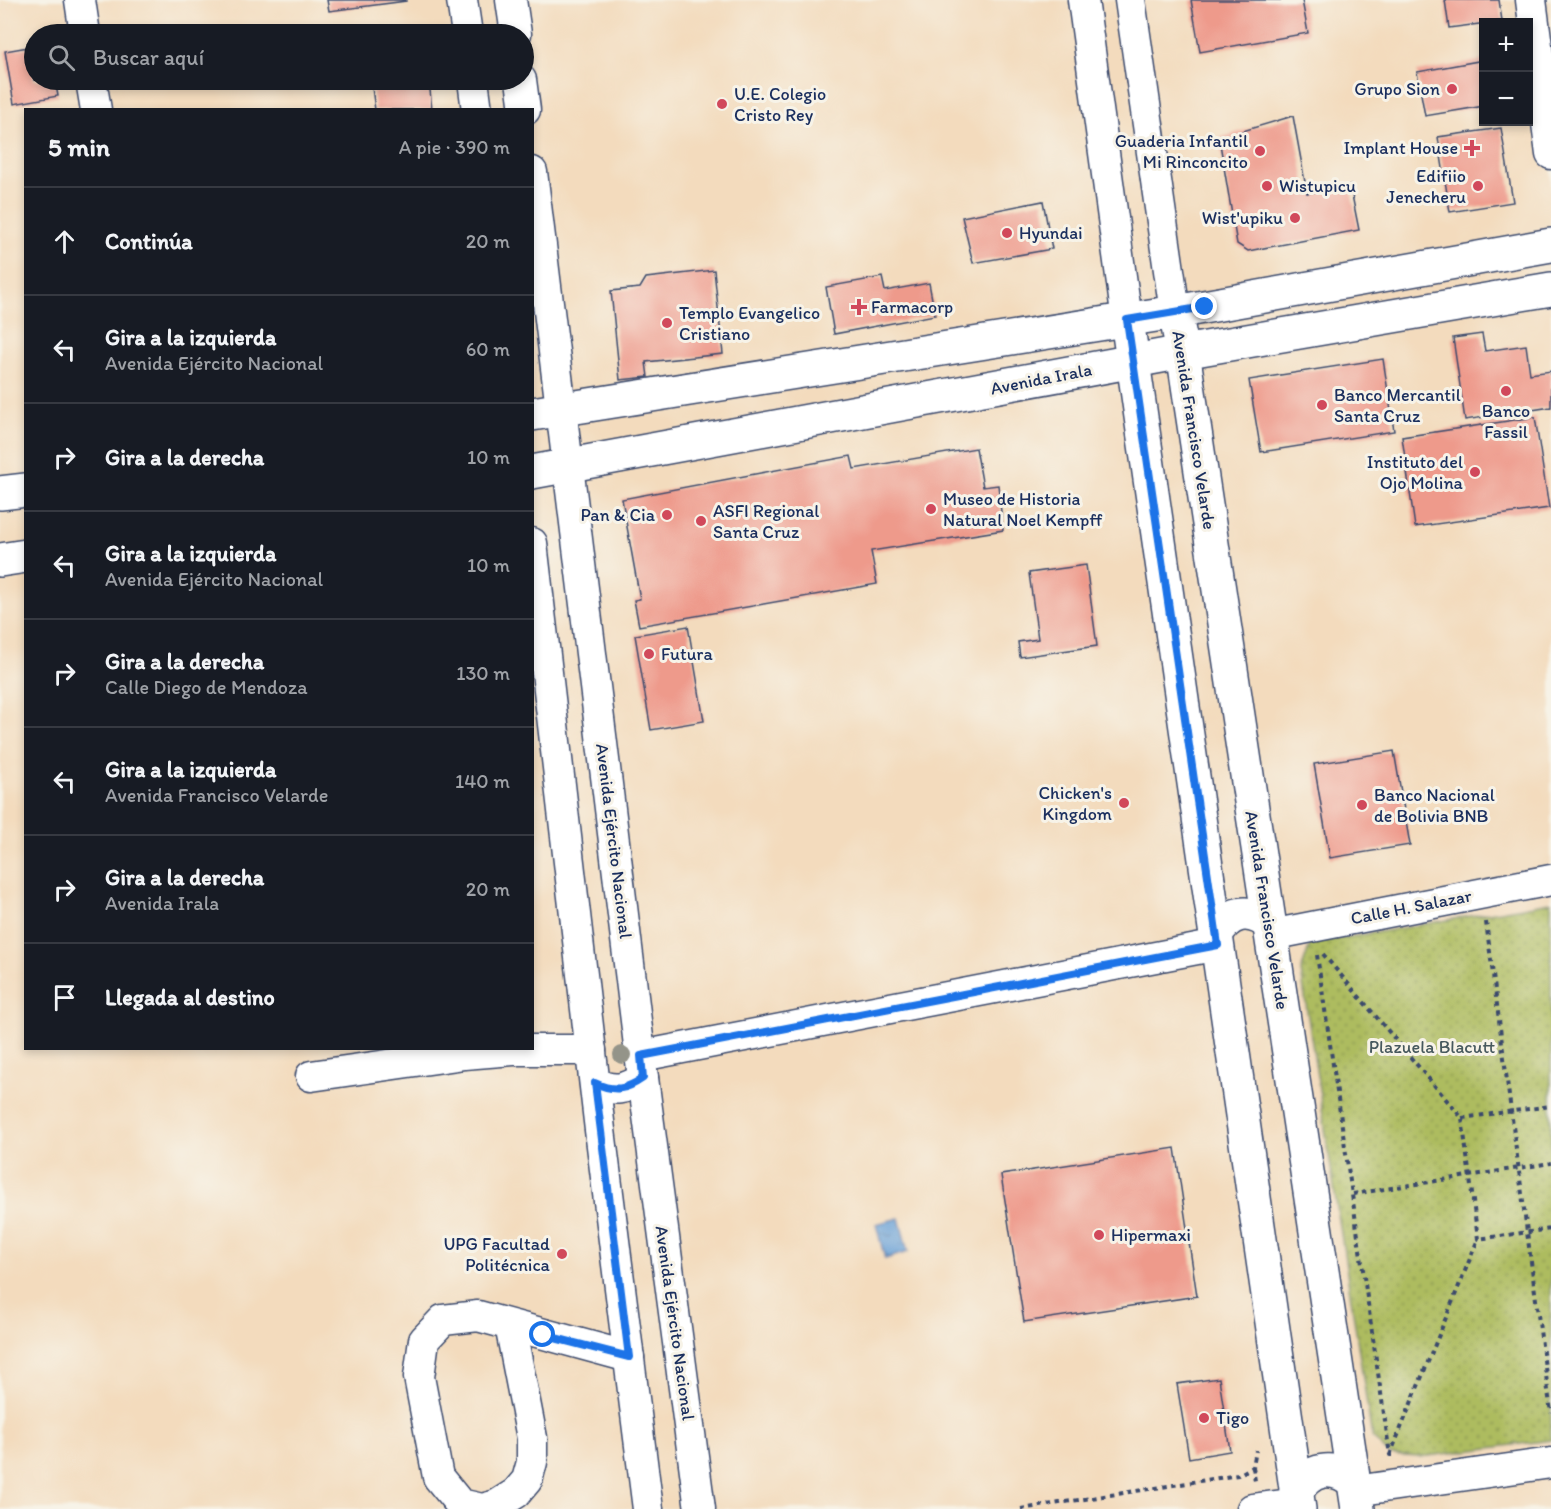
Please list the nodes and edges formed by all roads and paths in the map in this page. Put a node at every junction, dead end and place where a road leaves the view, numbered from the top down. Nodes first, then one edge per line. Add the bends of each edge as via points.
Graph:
1 (80, 0) edge
2 (462, 0) edge
3 (511, 0) edge
4 (1083, 0) edge
5 (1130, 0) edge
6 (1531, 0) edge
7 (84, 24) edge
8 (465, 24) edge
9 (515, 24) edge
10 (93, 90) edge
11 (474, 90) edge
12 (522, 90) edge
13 (96, 108) edge
14 (477, 108) edge
15 (525, 108) edge
16 (1551, 154) edge
17 (534, 204) edge
18 (1551, 245) edge
19 (1551, 289) edge
20 (1174, 312) junction
21 (1127, 320) junction
22 (1183, 352) junction
23 (1134, 362) junction
24 (547, 412) edge
25 (568, 467) junction
26 (534, 472) edge
27 (24, 490) edge
28 (0, 494) edge
29 (24, 556) edge
30 (0, 560) edge
31 (534, 560) edge
32 (1551, 880) edge
33 (1485, 921) dead end
34 (1271, 934) junction
35 (1218, 945) junction
36 (590, 1043) junction
37 (534, 1048) edge
38 (513, 1050) edge
39 (641, 1054) junction
40 (311, 1076) dead end
41 (595, 1083) junction
42 (1551, 1106) edge
43 (1511, 1112) junction
44 (1462, 1118) junction
45 (1551, 1163) edge
46 (1519, 1168) junction
47 (1470, 1176) junction
48 (1353, 1194) junction
49 (1551, 1229) edge
50 (1527, 1232) junction
51 (1478, 1239) junction
52 (510, 1325) junction
53 (629, 1357) junction
54 (1551, 1413) edge
55 (1288, 1433) junction
56 (1401, 1454) dead end
57 (1390, 1455) junction
58 (1551, 1463) edge
59 (1356, 1499) edge
60 (1298, 1501) edge
61 (648, 1509) edge
62 (700, 1509) edge
63 (1021, 1509) edge
64 (1252, 1509) edge

1 - 7 street
2 - 8 street
3 - 9 street
4 - 21 street
5 - 20 street
6 - 16 street
10 - 13 street
11 - 14 street
12 - 15 street
17 - 24 street, Avenida Ejército Nacional
18 - 20 main road
19 - 22 main road, Avenida Irala
20 - 21 main road
20 - 22 main road, Avenida Francisco Velarde
21 - 23 main road
21 - 24 main road
22 - 23 main road, Avenida Irala
22 - 34 main road, Avenida Francisco Velarde
23 - 25 main road, Avenida Irala
23 - 35 main road
24 - 25 street, Avenida Ejército Nacional
25 - 26 main road, Avenida Irala
25 - 39 street, Avenida Ejército Nacional
27 - 28 main road
29 - 30 main road
31 - 36 street
32 - 34 street, Calle H. Salazar
33 - 43 path
34 - 35 main road via 1259,961 1249,965 1238,965
34 - 35 main road via 1250,914 1240,914 1229,917
34 - 59 main road, Avenida Francisco Velarde
35 - 39 street
35 - 55 main road
36 - 37 street
36 - 39 street via 600,1026 626,1023
36 - 41 street
38 - 40 street
39 - 41 street via 632,1086 607,1089
39 - 62 street, Avenida Ejército Nacional
41 - 53 street
42 - 43 path
43 - 44 path
43 - 46 path
44 - 47 path
44 - 48 path via 1316,946
45 - 46 path
46 - 47 path
46 - 50 path
47 - 48 path
47 - 51 path
48 - 57 path
49 - 50 path
50 - 51 path
50 - 54 path
51 - 57 path
52 - 52 street via 478,1316 443,1320 424,1340 419,1377 438,1477 460,1504 482,1509 516,1493 532,1462 532,1437
52 - 53 street
53 - 61 street
55 - 60 main road
55 - 63 path via 1256,1434 1253,1467 1238,1475
56 - 57 path
58 - 59 street
59 - 60 main road via 1339,1472 1322,1470 1311,1474
60 - 64 street

